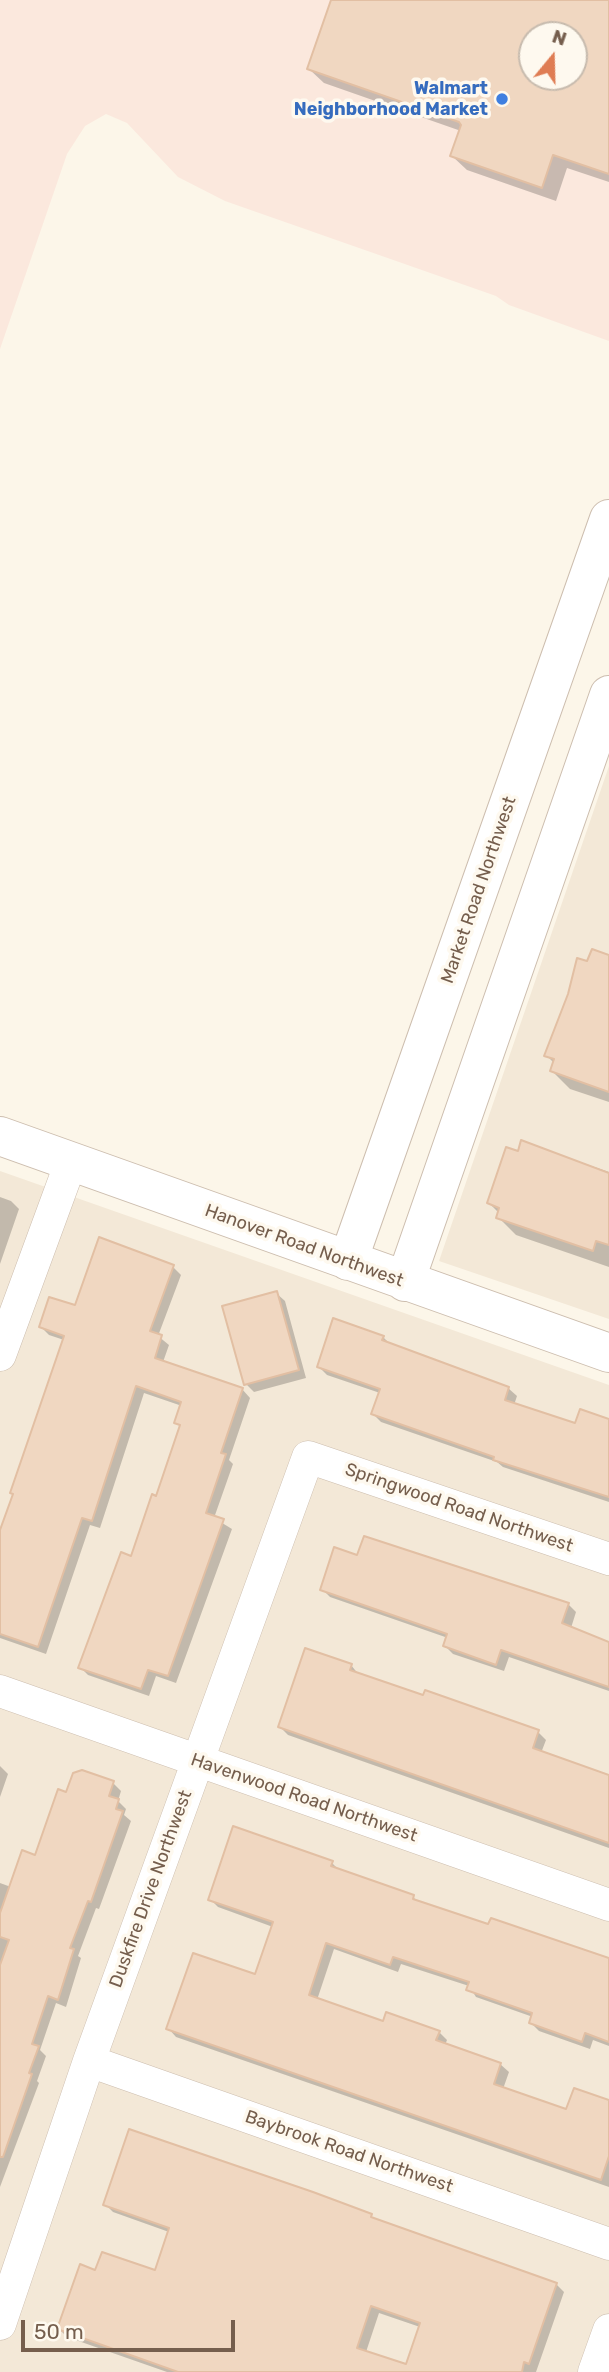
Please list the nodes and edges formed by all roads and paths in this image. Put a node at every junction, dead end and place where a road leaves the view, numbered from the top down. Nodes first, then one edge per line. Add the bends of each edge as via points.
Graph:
1 (609, 519) edge
2 (609, 695) edge
3 (0, 1136) edge
4 (71, 1162) junction
5 (348, 1261) junction
6 (405, 1282) junction
7 (1, 1348) edge
8 (609, 1353) edge
9 (308, 1457) joint
10 (609, 1559) edge
11 (0, 1691) edge
12 (198, 1761) junction
13 (609, 1905) edge
14 (89, 2061) junction
15 (609, 2244) edge
16 (0, 2324) edge
17 (609, 2330) edge
18 (594, 2372) edge

1 - 5 street, Market Road Northwest
2 - 6 street
3 - 4 street, Hanover Road Northwest
4 - 5 street, Hanover Road Northwest
4 - 7 street
5 - 6 street, Hanover Road Northwest
6 - 8 street, Hanover Road Northwest
9 - 10 street, Springwood Road Northwest
9 - 12 street, Duskfire Drive Northwest
11 - 12 street, Havenwood Road Northwest
12 - 13 street, Havenwood Road Northwest
12 - 14 street, Duskfire Drive Northwest
14 - 15 street, Baybrook Road Northwest
14 - 16 street, Duskfire Drive Northwest
17 - 18 street

